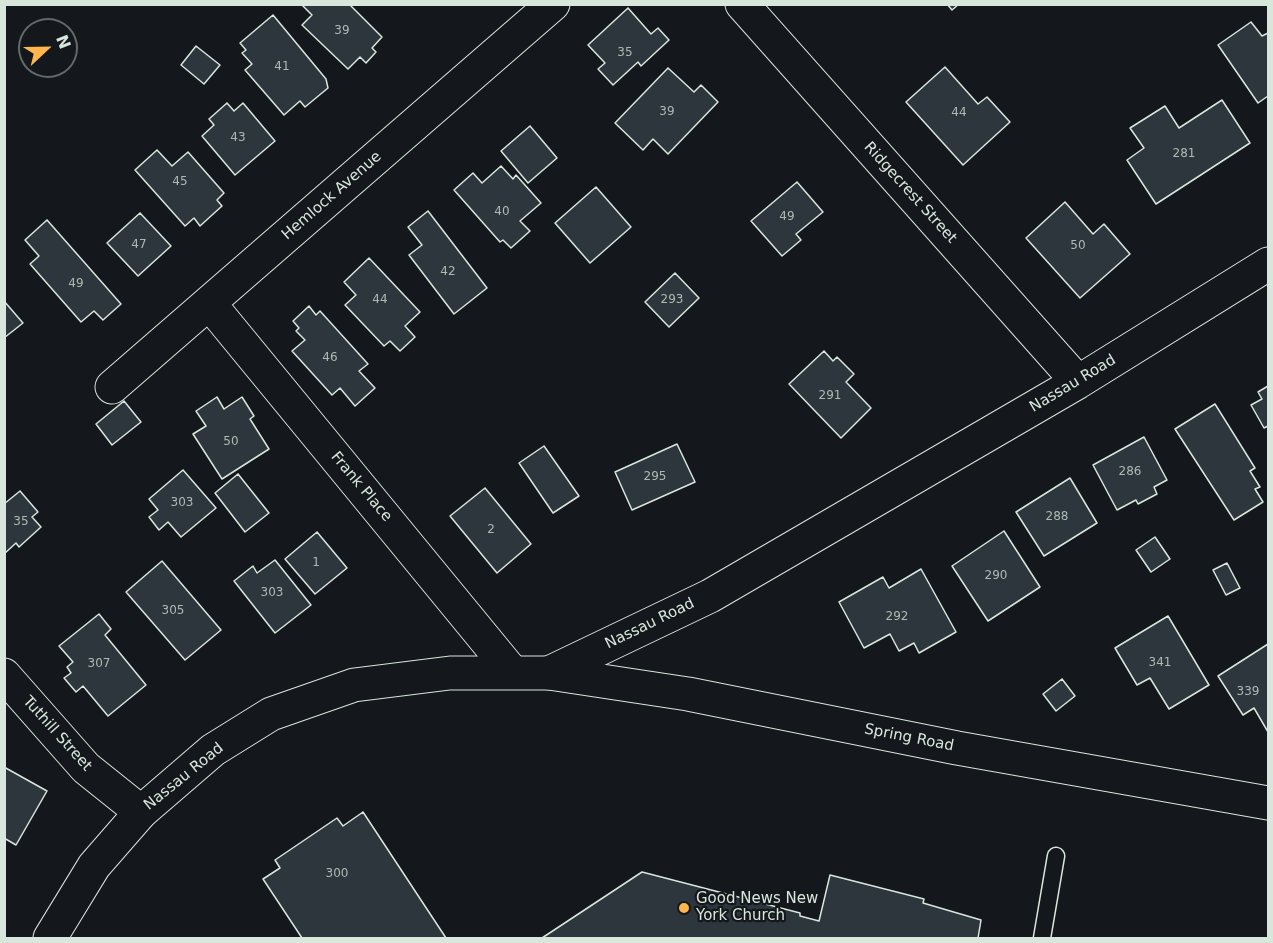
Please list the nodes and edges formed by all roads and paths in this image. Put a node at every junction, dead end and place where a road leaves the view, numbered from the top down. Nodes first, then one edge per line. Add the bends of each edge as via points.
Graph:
1 (553, 4) edge
2 (742, 4) edge
3 (1269, 264) edge
4 (209, 303) junction
5 (1078, 382) junction
6 (111, 387) dead end
7 (512, 672) junction
8 (549, 673) junction
9 (4, 675) edge
10 (1269, 803) edge
11 (141, 812) junction
12 (1056, 856) dead end
13 (50, 939) edge
14 (1042, 939) edge

1 - 4 street, Hemlock Avenue
2 - 5 street, Ridgecrest Street
3 - 5 street, Nassau Road
4 - 6 street, Hemlock Avenue
4 - 7 street, Frank Place
5 - 8 street, Nassau Road via 710,596
7 - 8 street, Nassau Road
7 - 11 street, Nassau Road via 450,673 354,685 271,714 213,750
8 - 10 street, Spring Road via 688,694 957,748
9 - 11 street, Tuthill Street via 86,768
11 - 13 street, Nassau Road via 94,866
12 - 14 lane

